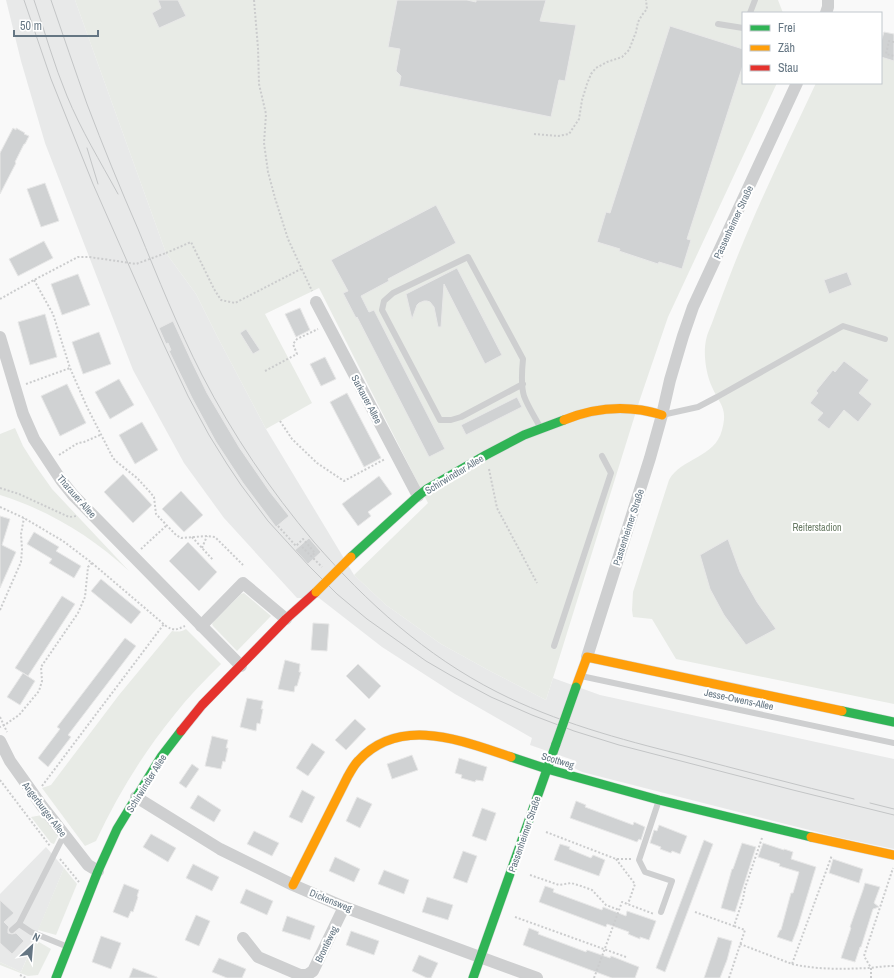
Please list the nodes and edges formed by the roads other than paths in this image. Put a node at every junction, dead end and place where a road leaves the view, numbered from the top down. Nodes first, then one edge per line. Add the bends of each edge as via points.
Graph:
1 (755, 0) edge
2 (828, 0) edge
3 (750, 12) edge
4 (826, 12) edge
5 (718, 24) dead end
6 (742, 28) edge
7 (797, 84) edge
8 (315, 298) road end
9 (0, 338) edge
10 (885, 339) dead end
11 (523, 384) junction
12 (662, 415) junction
13 (541, 429) junction
14 (602, 456) dead end
15 (418, 496) junction
16 (286, 620) junction
17 (201, 626) junction
18 (554, 646) dead end
19 (586, 657) junction
20 (241, 666) junction
21 (580, 676) junction
22 (894, 722) edge
23 (0, 741) edge
24 (894, 743) edge
25 (547, 769) junction
26 (136, 798) junction
27 (659, 800) junction
28 (64, 835) junction
29 (894, 855) edge
30 (98, 871) junction
31 (294, 885) junction
32 (344, 907) junction
33 (661, 912) road end
34 (19, 924) junction
35 (12, 930) dead end
36 (243, 938) dead end
37 (68, 947) junction
38 (480, 957) junction
39 (56, 978) edge
40 (473, 978) edge
41 (537, 978) edge

1 - 3 lane
2 - 4 street
5 - 6 lane
7 - 12 street, Passenheimer Straße via 693,307 678,350
8 - 15 street, Sarkauer Allee
9 - 17 street, Tharauer Allee via 31,433 61,480
10 - 12 lane via 843,326 698,407
11 - 11 lane via 523,359 468,257 392,293 384,301 382,310 440,420 460,417
11 - 13 lane via 524,395
12 - 13 street, Schirwindter Allee via 621,408 598,410 578,414
12 - 19 street, Passenheimer Straße
13 - 15 street, Schirwindter Allee via 486,454
14 - 18 lane via 611,473
15 - 16 street, Schirwindter Allee, bridge
16 - 17 street via 243,583
16 - 20 street, Schirwindter Allee
17 - 20 street, Tharauer Allee
19 - 21 street, Passenheimer Straße
19 - 22 street, Jesse-Owens-Allee
20 - 26 street, Schirwindter Allee via 180,732
21 - 24 lane, Jesse-Owens-Allee
21 - 25 street, Passenheimer Straße, bridge
23 - 28 street, Angerburger Allee via 10,761
25 - 27 street, Scottweg
25 - 31 street, Scottweg via 440,736 402,736 389,739 377,745 358,761 348,776
25 - 38 street, Passenheimer Straße
26 - 30 street, Schirwindter Allee via 117,830
26 - 31 street, Dickensweg via 220,848
27 - 29 street, Scottweg
27 - 33 lane via 639,860 645,872 672,881
28 - 30 street, Angerburger Allee via 88,864
28 - 34 lane
30 - 37 street, Schirwindter Allee
31 - 32 street, Dickensweg
32 - 36 street, Brontëweg via 313,971 307,975 300,976 258,957
32 - 38 street, Dickensweg
34 - 35 lane
34 - 37 lane via 31,932
37 - 39 street, Schirwindter Allee
38 - 40 street, Passenheimer Straße
38 - 41 street, Dickensweg

